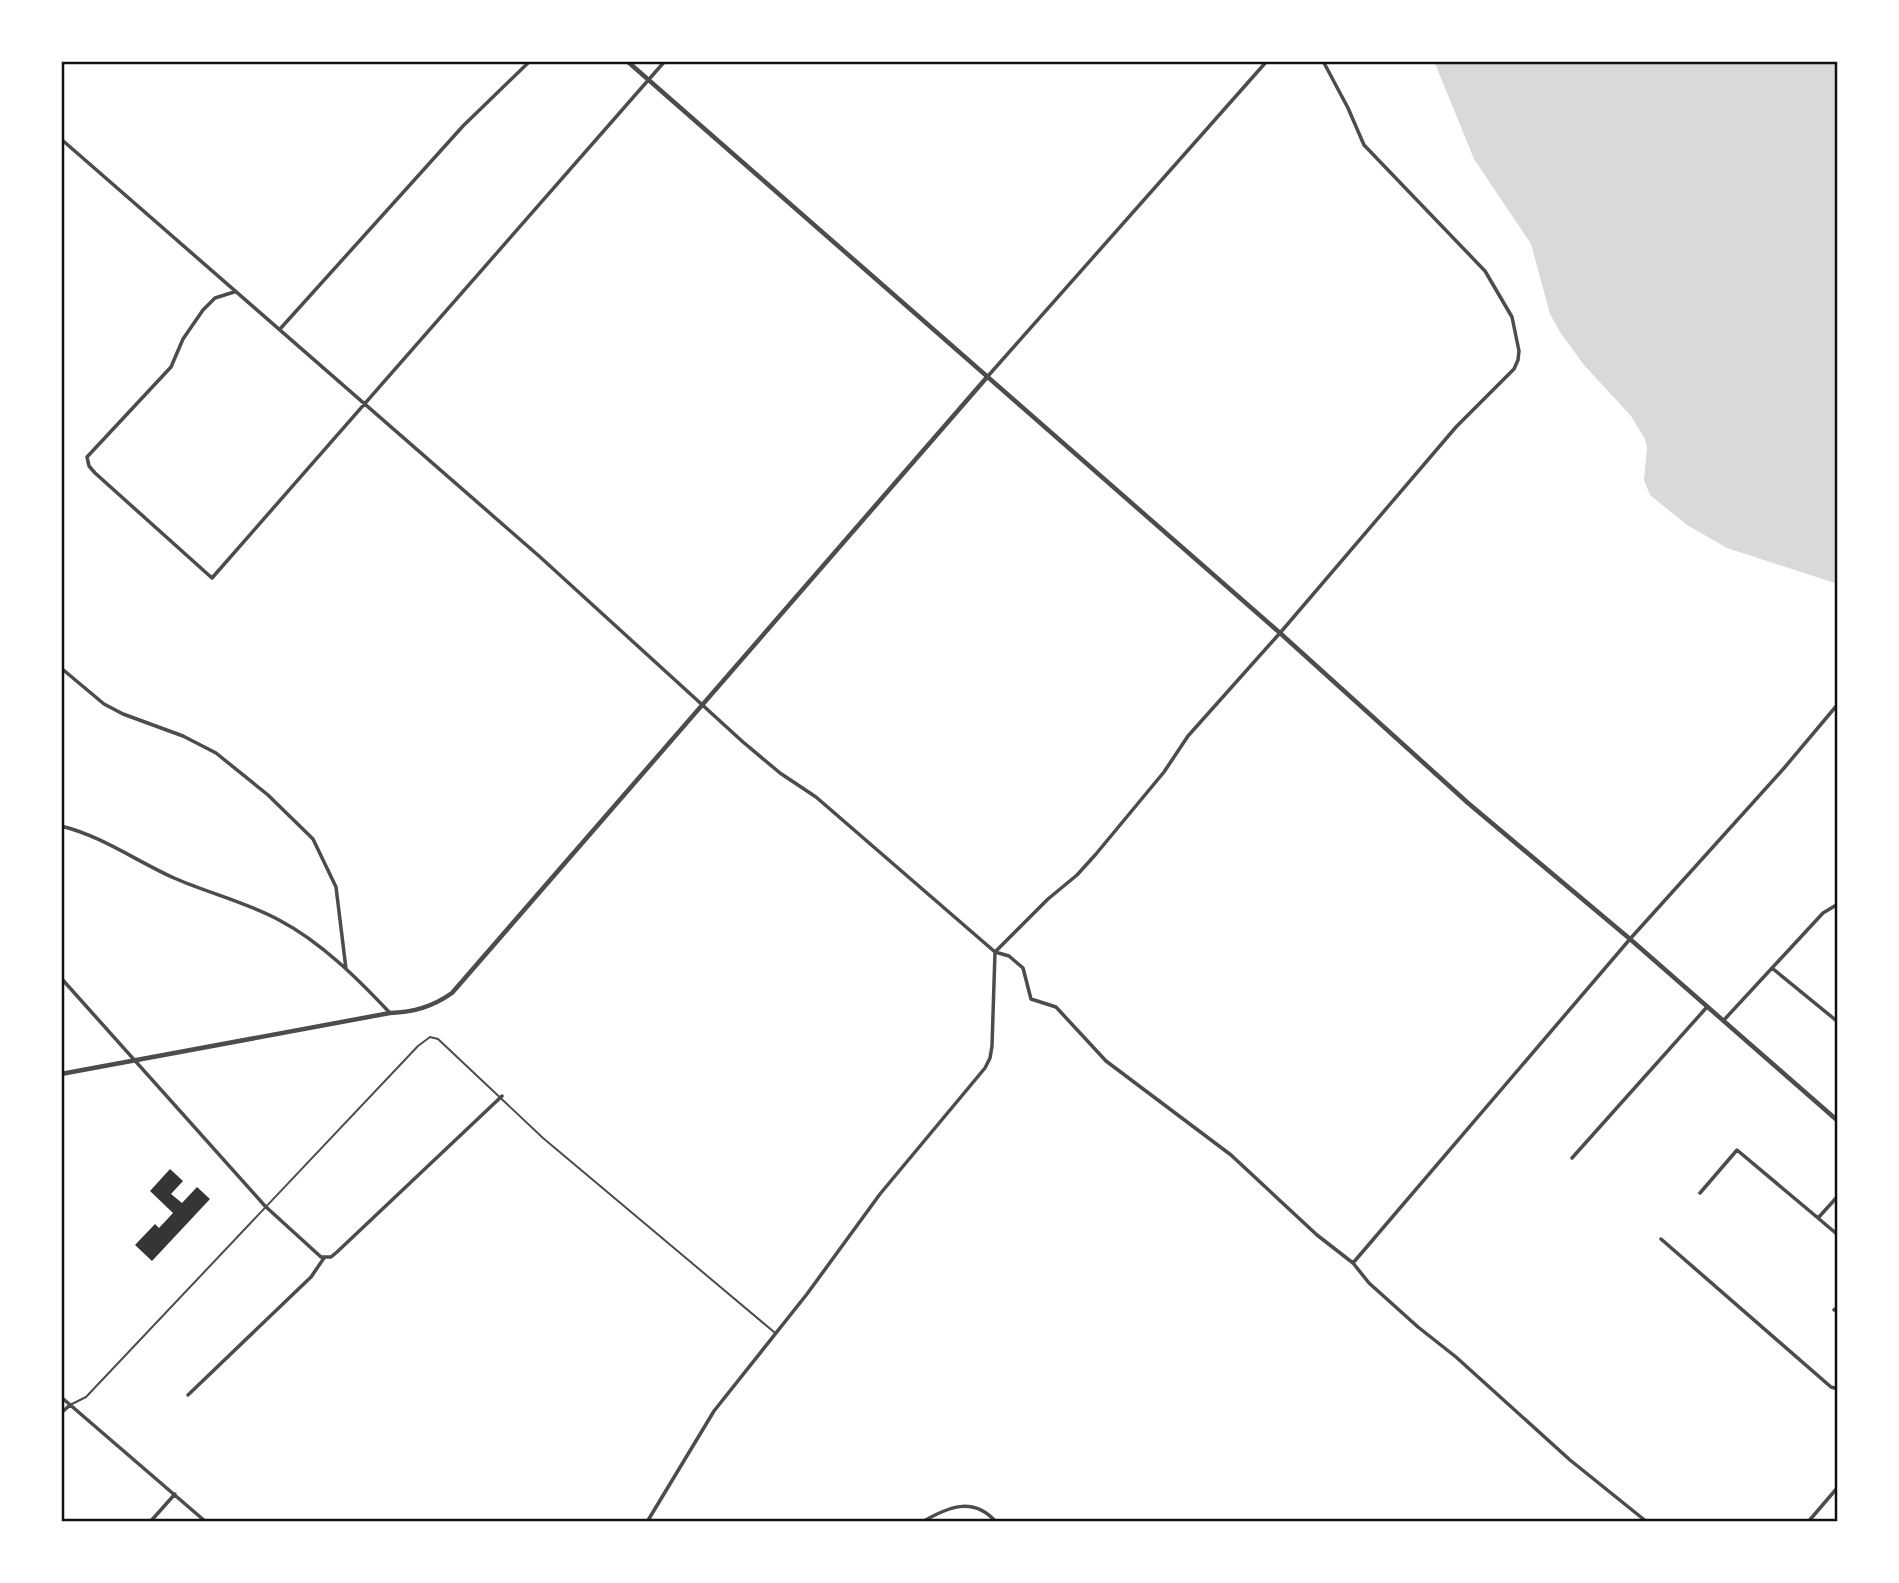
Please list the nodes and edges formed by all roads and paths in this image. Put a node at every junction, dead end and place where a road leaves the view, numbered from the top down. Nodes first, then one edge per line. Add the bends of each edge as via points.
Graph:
1 (530, 61) edge
2 (628, 61) edge
3 (665, 61) edge
4 (1267, 61) edge
5 (1323, 61) edge
6 (649, 80) junction
7 (61, 139) edge
8 (235, 292) junction
9 (280, 329) junction
10 (988, 376) junction
11 (365, 404) junction
12 (1280, 633) junction
13 (61, 668) edge
14 (702, 703) junction
15 (1838, 704) edge
16 (61, 826) edge
17 (1838, 904) edge
18 (1630, 939) junction
19 (995, 952) junction
20 (1771, 968) junction
21 (346, 969) junction
22 (61, 978) edge
23 (1707, 1007) junction
24 (390, 1013) junction
25 (1723, 1021) junction
26 (1838, 1022) edge
27 (134, 1060) junction
28 (61, 1074) edge
29 (502, 1096) junction
30 (1838, 1121) edge
31 (1572, 1158) dead end
32 (1700, 1194) dead end
33 (1838, 1196) edge
34 (265, 1206) junction
35 (1818, 1218) junction
36 (1838, 1235) edge
37 (1661, 1239) dead end
38 (324, 1258) junction
39 (1353, 1263) junction
40 (775, 1332) junction
41 (1838, 1389) edge
42 (188, 1395) dead end
43 (61, 1397) edge
44 (70, 1405) junction
45 (61, 1413) edge
46 (1838, 1487) edge
47 (175, 1494) junction
48 (150, 1522) edge
49 (206, 1522) edge
50 (648, 1522) edge
51 (922, 1522) edge
52 (996, 1522) edge
53 (1647, 1522) edge
54 (1808, 1522) edge

1 - 9 street via 463,125
2 - 6 street
3 - 6 street
4 - 10 street
5 - 12 street via 1364,145 1485,271 1512,317 1519,351 1514,369 1456,427
6 - 10 street
6 - 11 street
7 - 8 street
8 - 9 street
8 - 11 street via 215,298 203,310 189,328 172,367 87,457 95,473 212,578
9 - 11 street
10 - 12 street
10 - 14 street
11 - 14 street
12 - 18 street via 1468,803
12 - 19 street via 1181,744 1164,772 1096,854
13 - 21 street via 104,704 216,753 313,839 336,887
14 - 19 street
14 - 24 street via 452,993 418,1011
15 - 18 street
16 - 21 street via 85,833 173,878 279,919
17 - 20 street via 1828,908
18 - 23 street
18 - 39 street
19 - 39 street via 1023,968 1031,999 1056,1007 1106,1061 1214,1141
19 - 40 street via 992,1046 985,1068 880,1194
20 - 25 street
20 - 26 street
21 - 24 street
22 - 27 street
23 - 25 street
23 - 31 street
24 - 27 street
25 - 30 street
27 - 28 street
27 - 34 street
29 - 34 lane via 438,1039 430,1037
29 - 38 street via 337,1252
29 - 40 lane via 543,1138
32 - 35 street via 1737,1150
33 - 35 street
34 - 38 street
34 - 44 lane via 86,1397
35 - 36 street
37 - 41 street
38 - 42 street via 311,1277
39 - 53 street via 1418,1327
40 - 50 street via 714,1411
43 - 44 street
44 - 45 street
44 - 47 street
46 - 54 street
47 - 48 street
47 - 49 street
51 - 52 street via 971,1505

